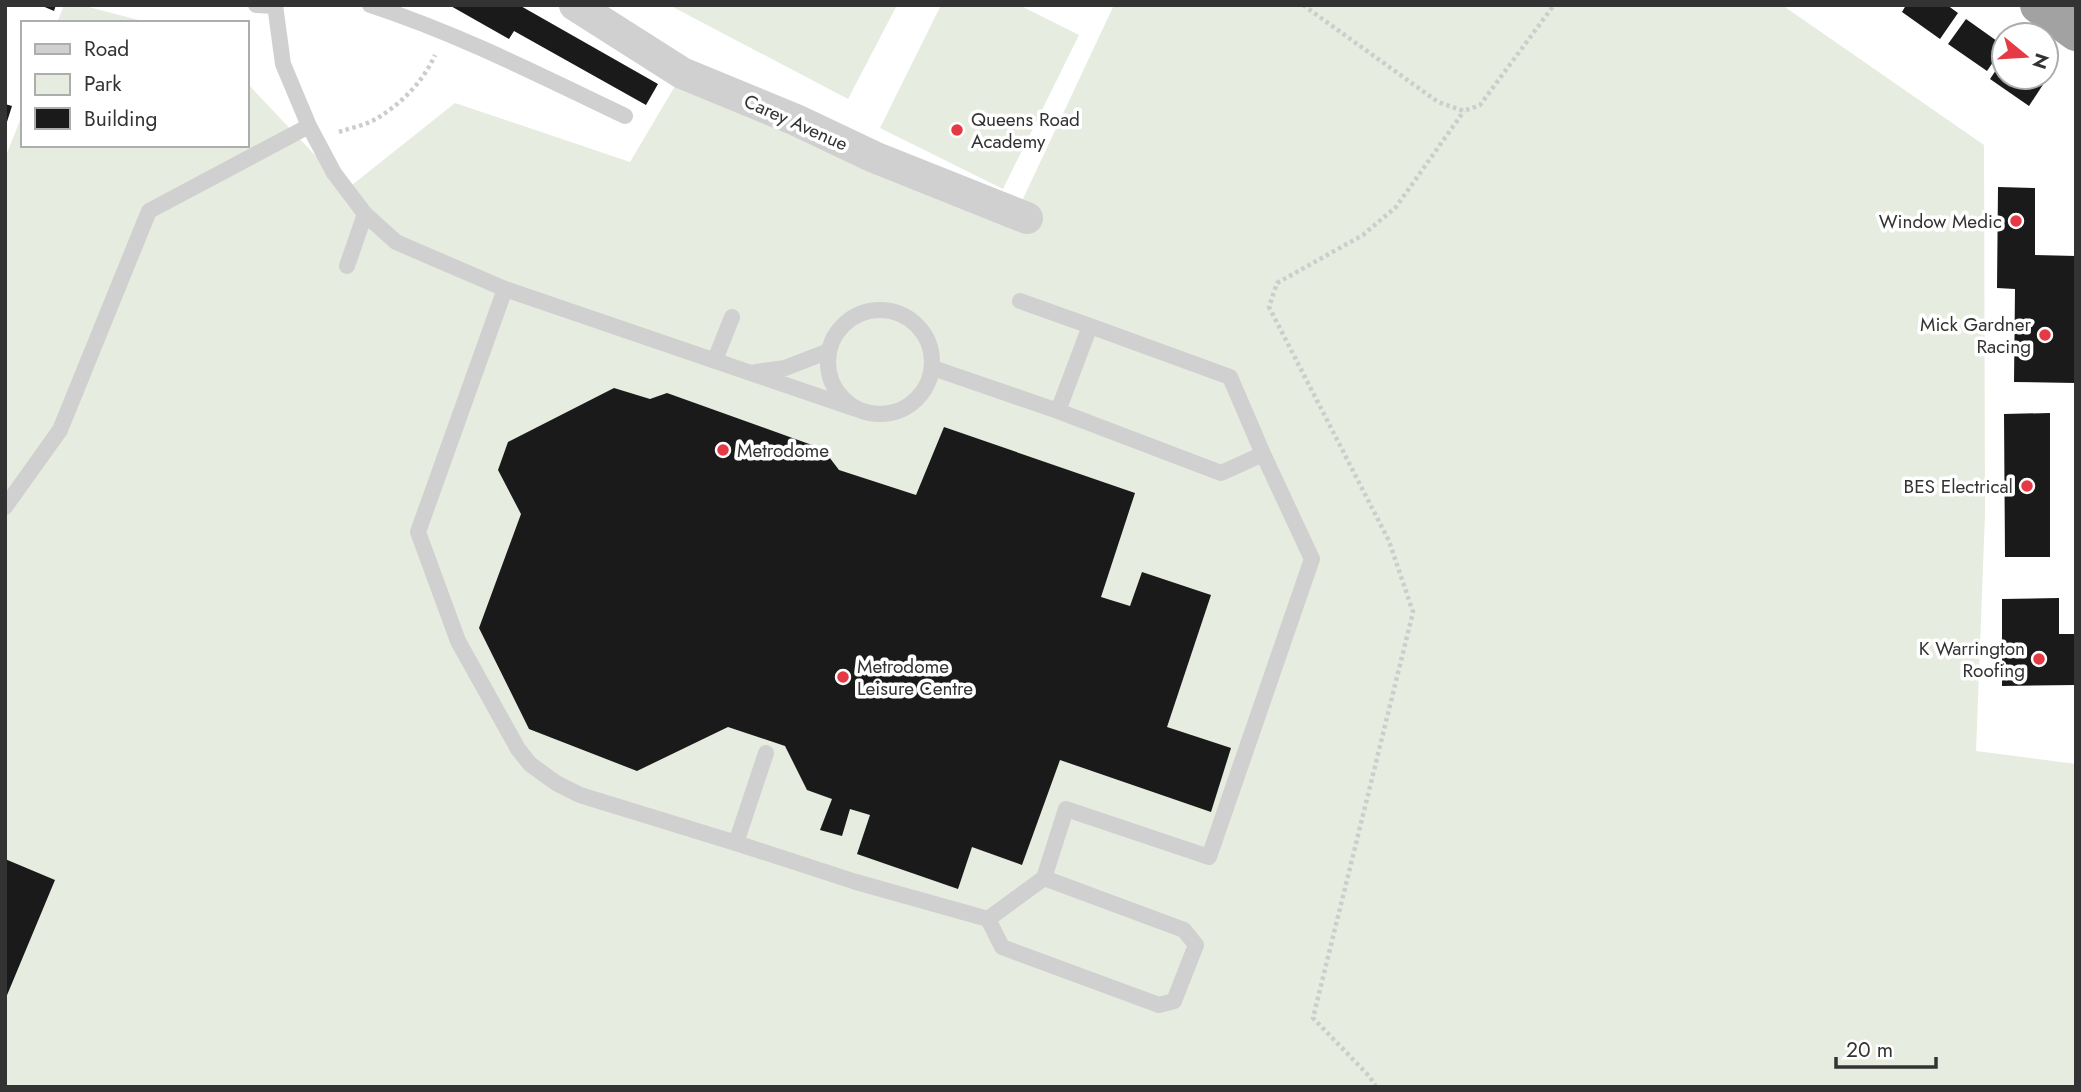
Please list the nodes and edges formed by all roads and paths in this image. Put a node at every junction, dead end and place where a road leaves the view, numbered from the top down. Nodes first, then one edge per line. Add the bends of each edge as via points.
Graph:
1 (256, 5) edge
2 (370, 5) edge
3 (575, 5) edge
4 (1303, 5) edge
5 (1554, 5) edge
6 (2039, 5) edge
7 (275, 6) edge
8 (420, 13) edge
9 (446, 32) junction
10 (2076, 32) edge
11 (1464, 111) junction
12 (625, 116) dead end
13 (313, 133) junction
14 (365, 214) junction
15 (1027, 218) dead end
16 (347, 266) dead end
17 (505, 289) junction
18 (1020, 301) dead end
19 (732, 317) dead end
20 (1090, 326) junction
21 (829, 351) junction
22 (715, 360) junction
23 (933, 368) junction
24 (753, 372) junction
25 (856, 409) junction
26 (1058, 411) junction
27 (1263, 454) junction
28 (5, 507) edge
29 (766, 753) dead end
30 (736, 843) junction
31 (1044, 878) junction
32 (988, 919) junction
33 (1376, 1087) edge

1 - 7 lane
2 - 8 lane
3 - 15 street, Carey Avenue via 682,73
4 - 11 path via 1438,102
5 - 11 path via 1480,104
6 - 10 highway
7 - 13 lane via 283,64
8 - 9 lane
9 - 12 lane
9 - 13 path via 428,71 407,95 374,120
11 - 33 path via 1396,207 1363,235 1277,283 1269,307 1389,541 1413,612 1313,1018
13 - 14 lane via 334,173
13 - 28 lane via 149,211 60,430
14 - 16 lane
14 - 17 lane via 396,242
17 - 22 lane
17 - 30 lane via 418,532 458,641 518,750 556,783 580,795
18 - 20 lane
19 - 22 lane
20 - 26 lane
20 - 27 lane via 1230,377
21 - 23 lane via 848,320 883,309 907,316 925,333
21 - 24 lane via 785,368
21 - 25 lane via 830,378 836,391
22 - 24 lane
23 - 25 lane via 925,390 900,411 878,414
23 - 26 lane
24 - 25 lane
26 - 27 lane via 1221,472
27 - 31 lane via 1312,559 1209,857 1066,809
29 - 30 lane
30 - 32 lane
31 - 32 lane
31 - 32 lane via 1184,930 1196,945 1174,1001 1159,1005 1002,947

